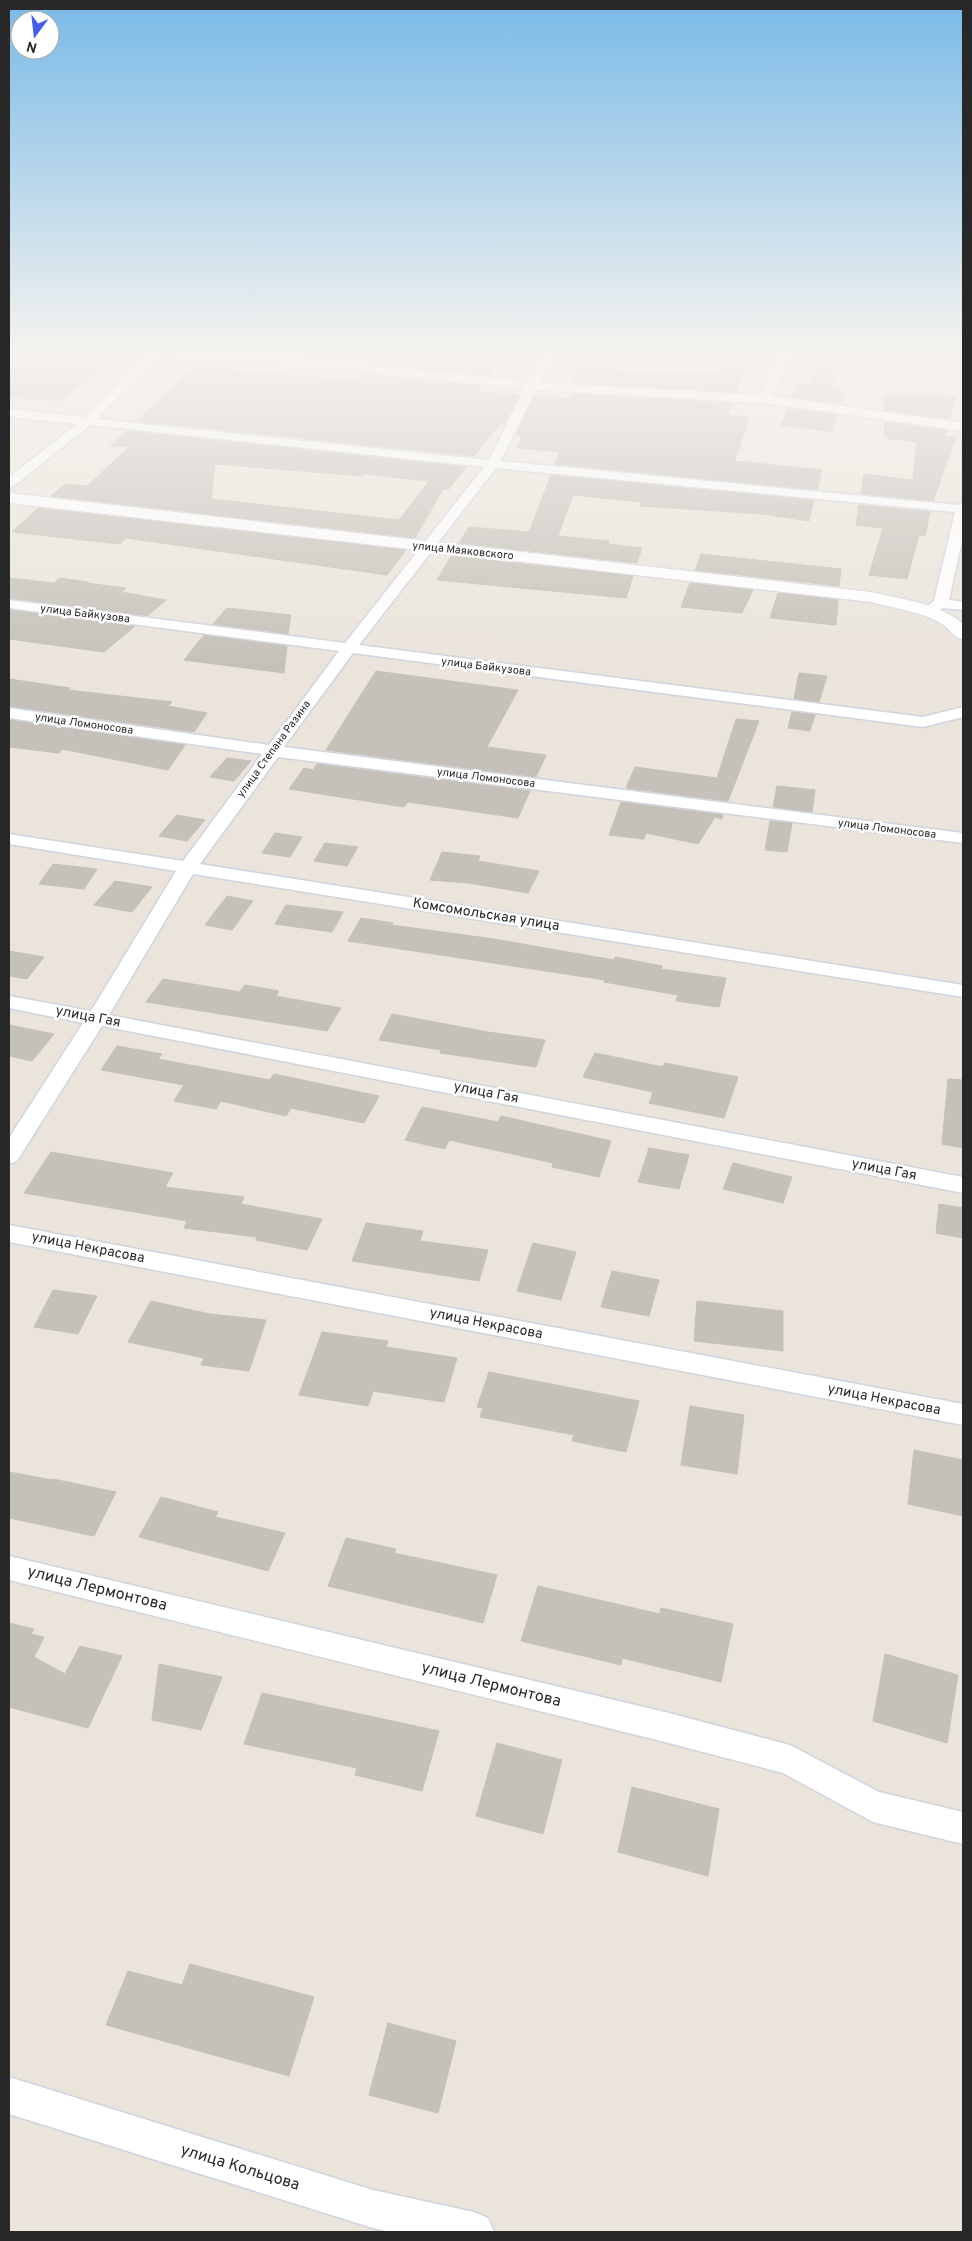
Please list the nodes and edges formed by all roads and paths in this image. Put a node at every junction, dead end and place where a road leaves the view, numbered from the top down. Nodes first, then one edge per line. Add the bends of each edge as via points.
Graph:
1 (43, 457) edge
2 (422, 457) edge
3 (496, 457) edge
4 (492, 464) junction
5 (9, 483) edge
6 (9, 498) edge
7 (963, 508) edge
8 (959, 543) edge
9 (427, 546) junction
10 (9, 604) edge
11 (963, 606) edge
12 (928, 608) junction
13 (963, 634) edge
14 (348, 649) junction
15 (963, 712) edge
16 (9, 713) edge
17 (274, 751) junction
18 (963, 838) edge
19 (9, 839) edge
20 (188, 867) junction
21 (963, 991) edge
22 (9, 1002) edge
23 (97, 1018) junction
24 (9, 1156) edge
25 (963, 1185) edge
26 (9, 1233) edge
27 (963, 1415) edge
28 (9, 1568) edge
29 (963, 1828) edge
30 (9, 2095) edge
31 (474, 2232) edge

1 - 5 street
2 - 4 street
3 - 4 street, улица Степана Разина
4 - 7 street
4 - 9 street, улица Степана Разина
6 - 9 street, улица Маяковского
7 - 8 street
8 - 12 street
9 - 12 street, улица Маяковского via 871,597
9 - 14 street, улица Степана Разина
10 - 14 street, улица Байкузова
11 - 12 street, улица Маяковского
12 - 13 street
14 - 15 street, улица Байкузова via 923,722
14 - 17 street, улица Степана Разина
16 - 17 street, улица Ломоносова
17 - 18 street, улица Ломоносова
17 - 20 street, улица Степана Разина
19 - 20 street, Комсомольская улица
20 - 21 street, Комсомольская улица
20 - 23 street, улица Степана Разина
22 - 23 street, улица Гая
23 - 24 street, улица Степана Разина
23 - 25 street, улица Гая
26 - 27 street, улица Некрасова
28 - 29 street, улица Лермонтова via 790,1760 873,1806
30 - 31 street, улица Кольцова via 373,2209

